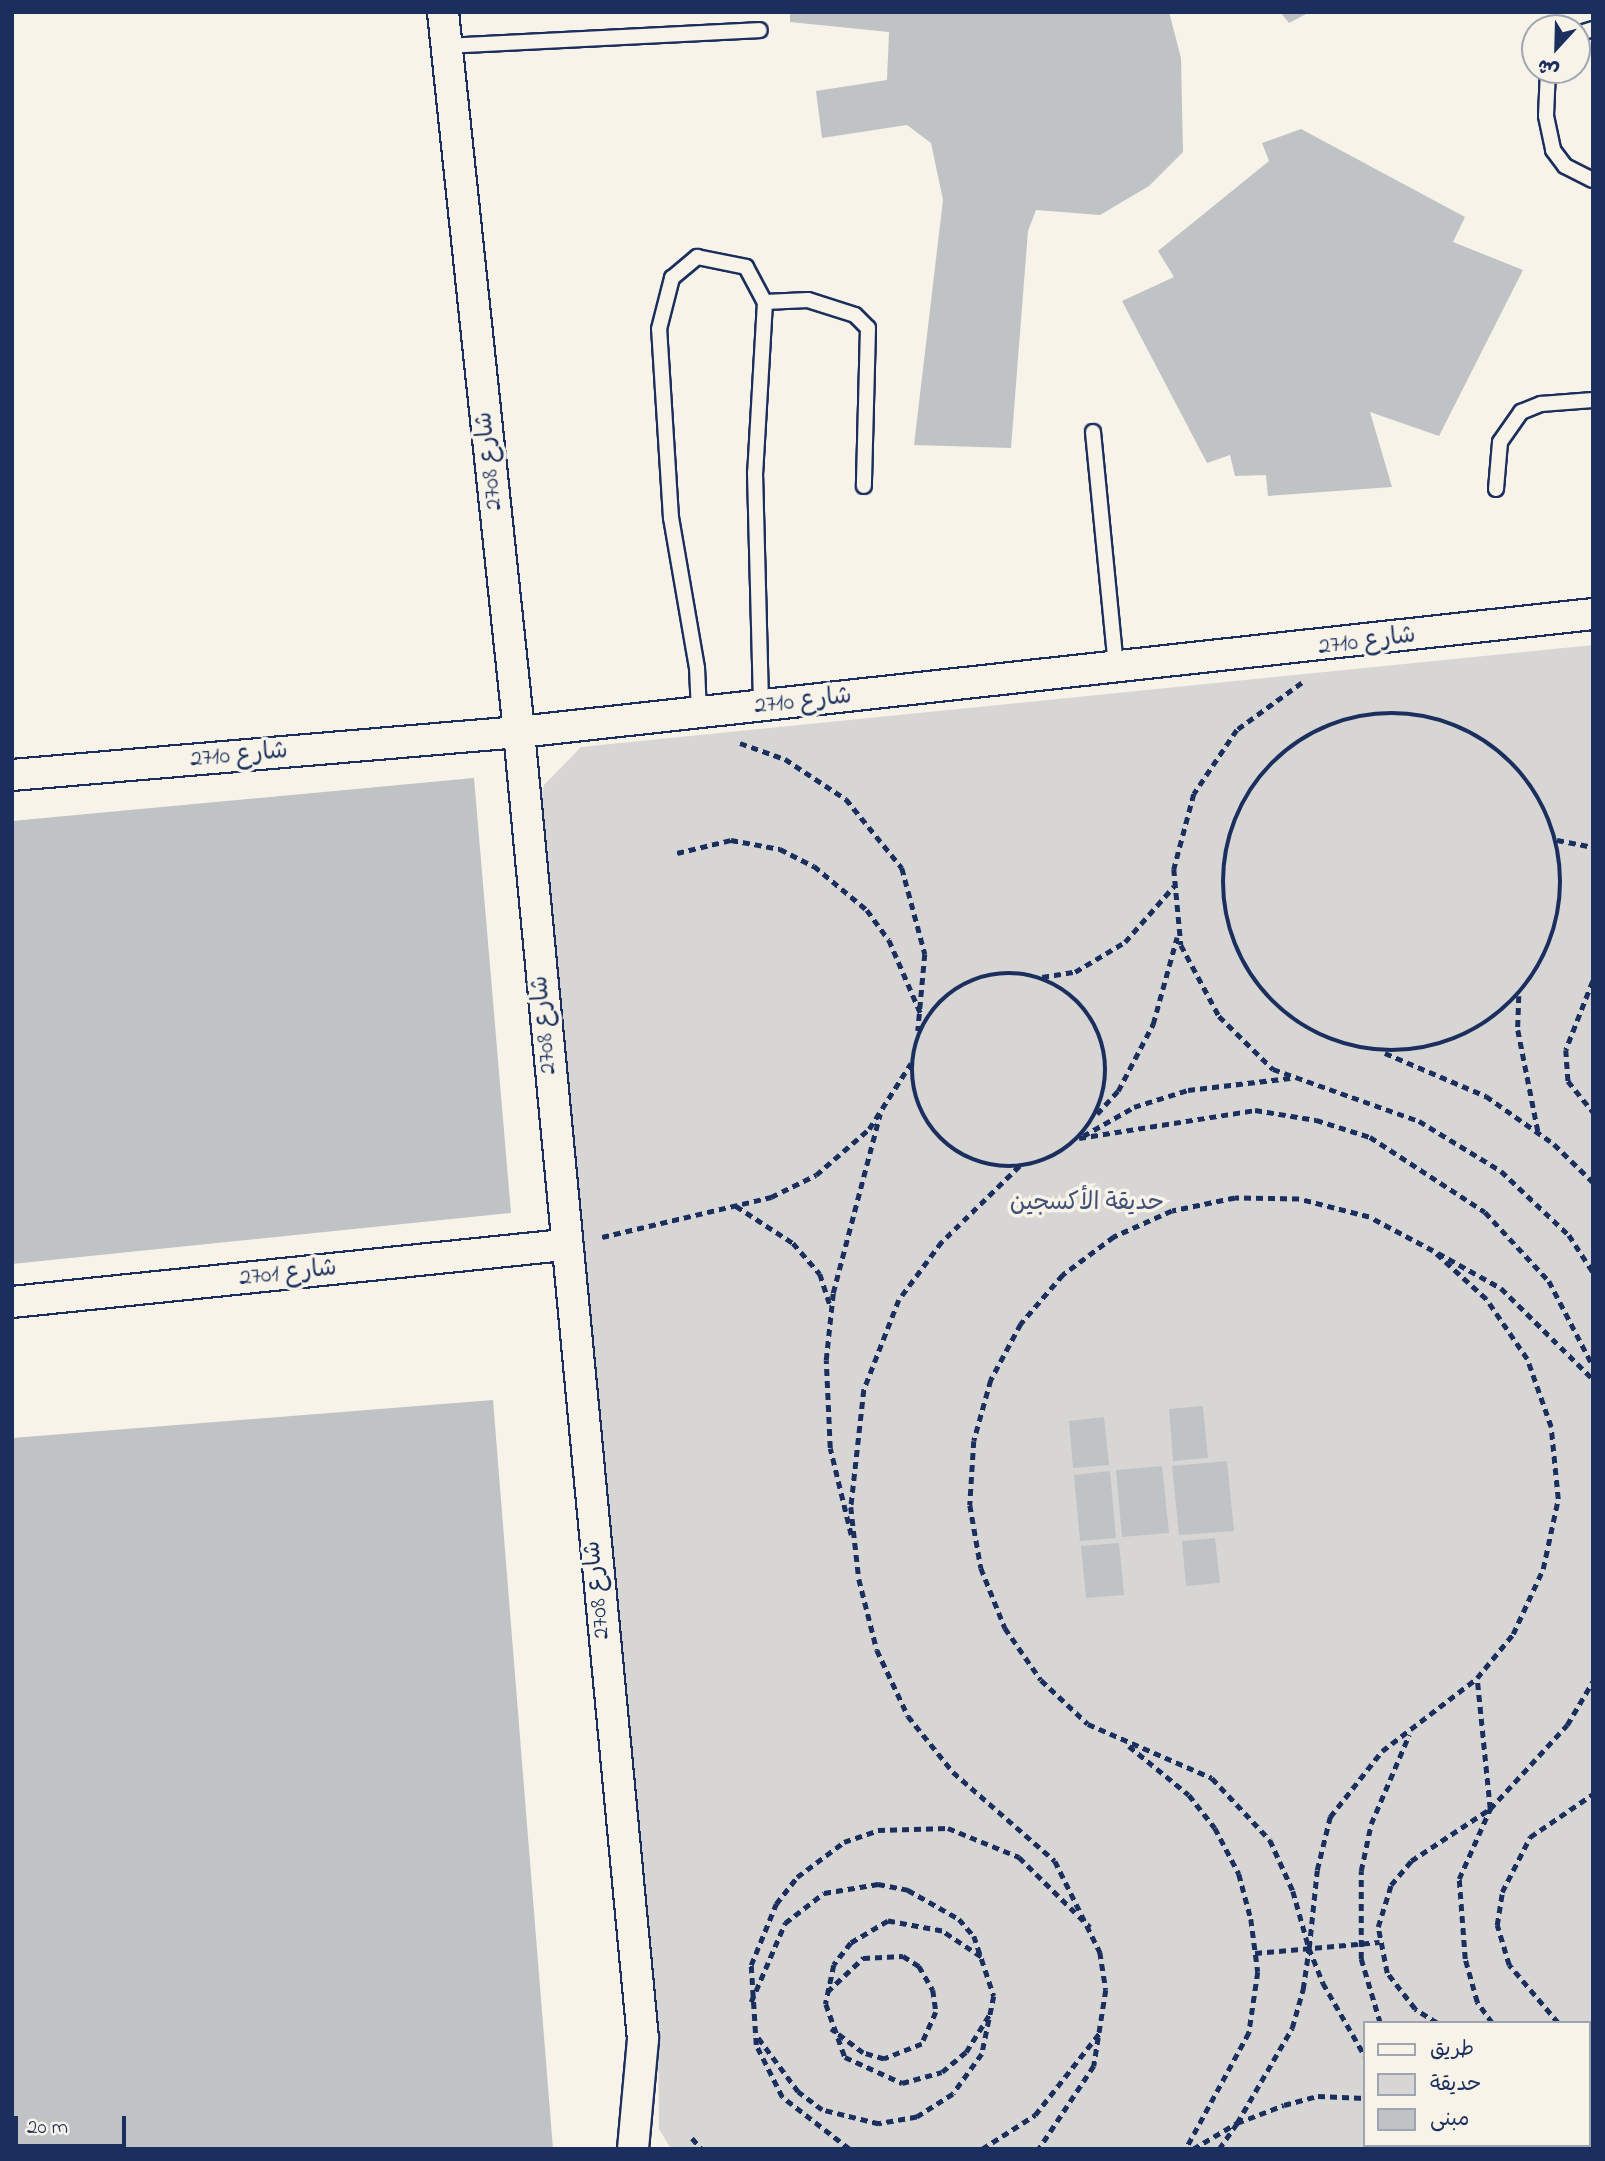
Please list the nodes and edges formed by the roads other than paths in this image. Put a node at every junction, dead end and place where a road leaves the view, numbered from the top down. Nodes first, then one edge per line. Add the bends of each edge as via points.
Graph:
1 (443, 12) edge
2 (760, 30) dead end
3 (447, 46) junction
4 (1547, 84) edge
5 (1593, 180) edge
6 (765, 302) junction
7 (1593, 400) edge
8 (1093, 432) dead end
9 (864, 486) dead end
10 (1496, 489) dead end
11 (1593, 614) edge
12 (1116, 670) junction
13 (761, 706) junction
14 (699, 713) junction
15 (519, 732) junction
16 (12, 775) edge
17 (564, 1245) junction
18 (12, 1302) edge
19 (633, 2149) edge

1 - 3 street, شارع 2708
2 - 3 lane
3 - 15 street, شارع 2708
4 - 5 lane via 1546,116 1553,150 1564,166
6 - 9 lane via 808,300 855,315 868,328
6 - 13 lane via 755,473
6 - 14 lane via 746,267 697,257 672,278 659,330 671,518 697,668
7 - 10 lane via 1541,404 1521,412 1500,442
8 - 12 lane
11 - 12 street, شارع 2710
12 - 13 street, شارع 2710
13 - 14 street, شارع 2710
14 - 15 street, شارع 2710
15 - 16 street, شارع 2710
15 - 17 street, شارع 2708
17 - 18 street, شارع 2701
17 - 19 street, شارع 2708 via 643,2039

